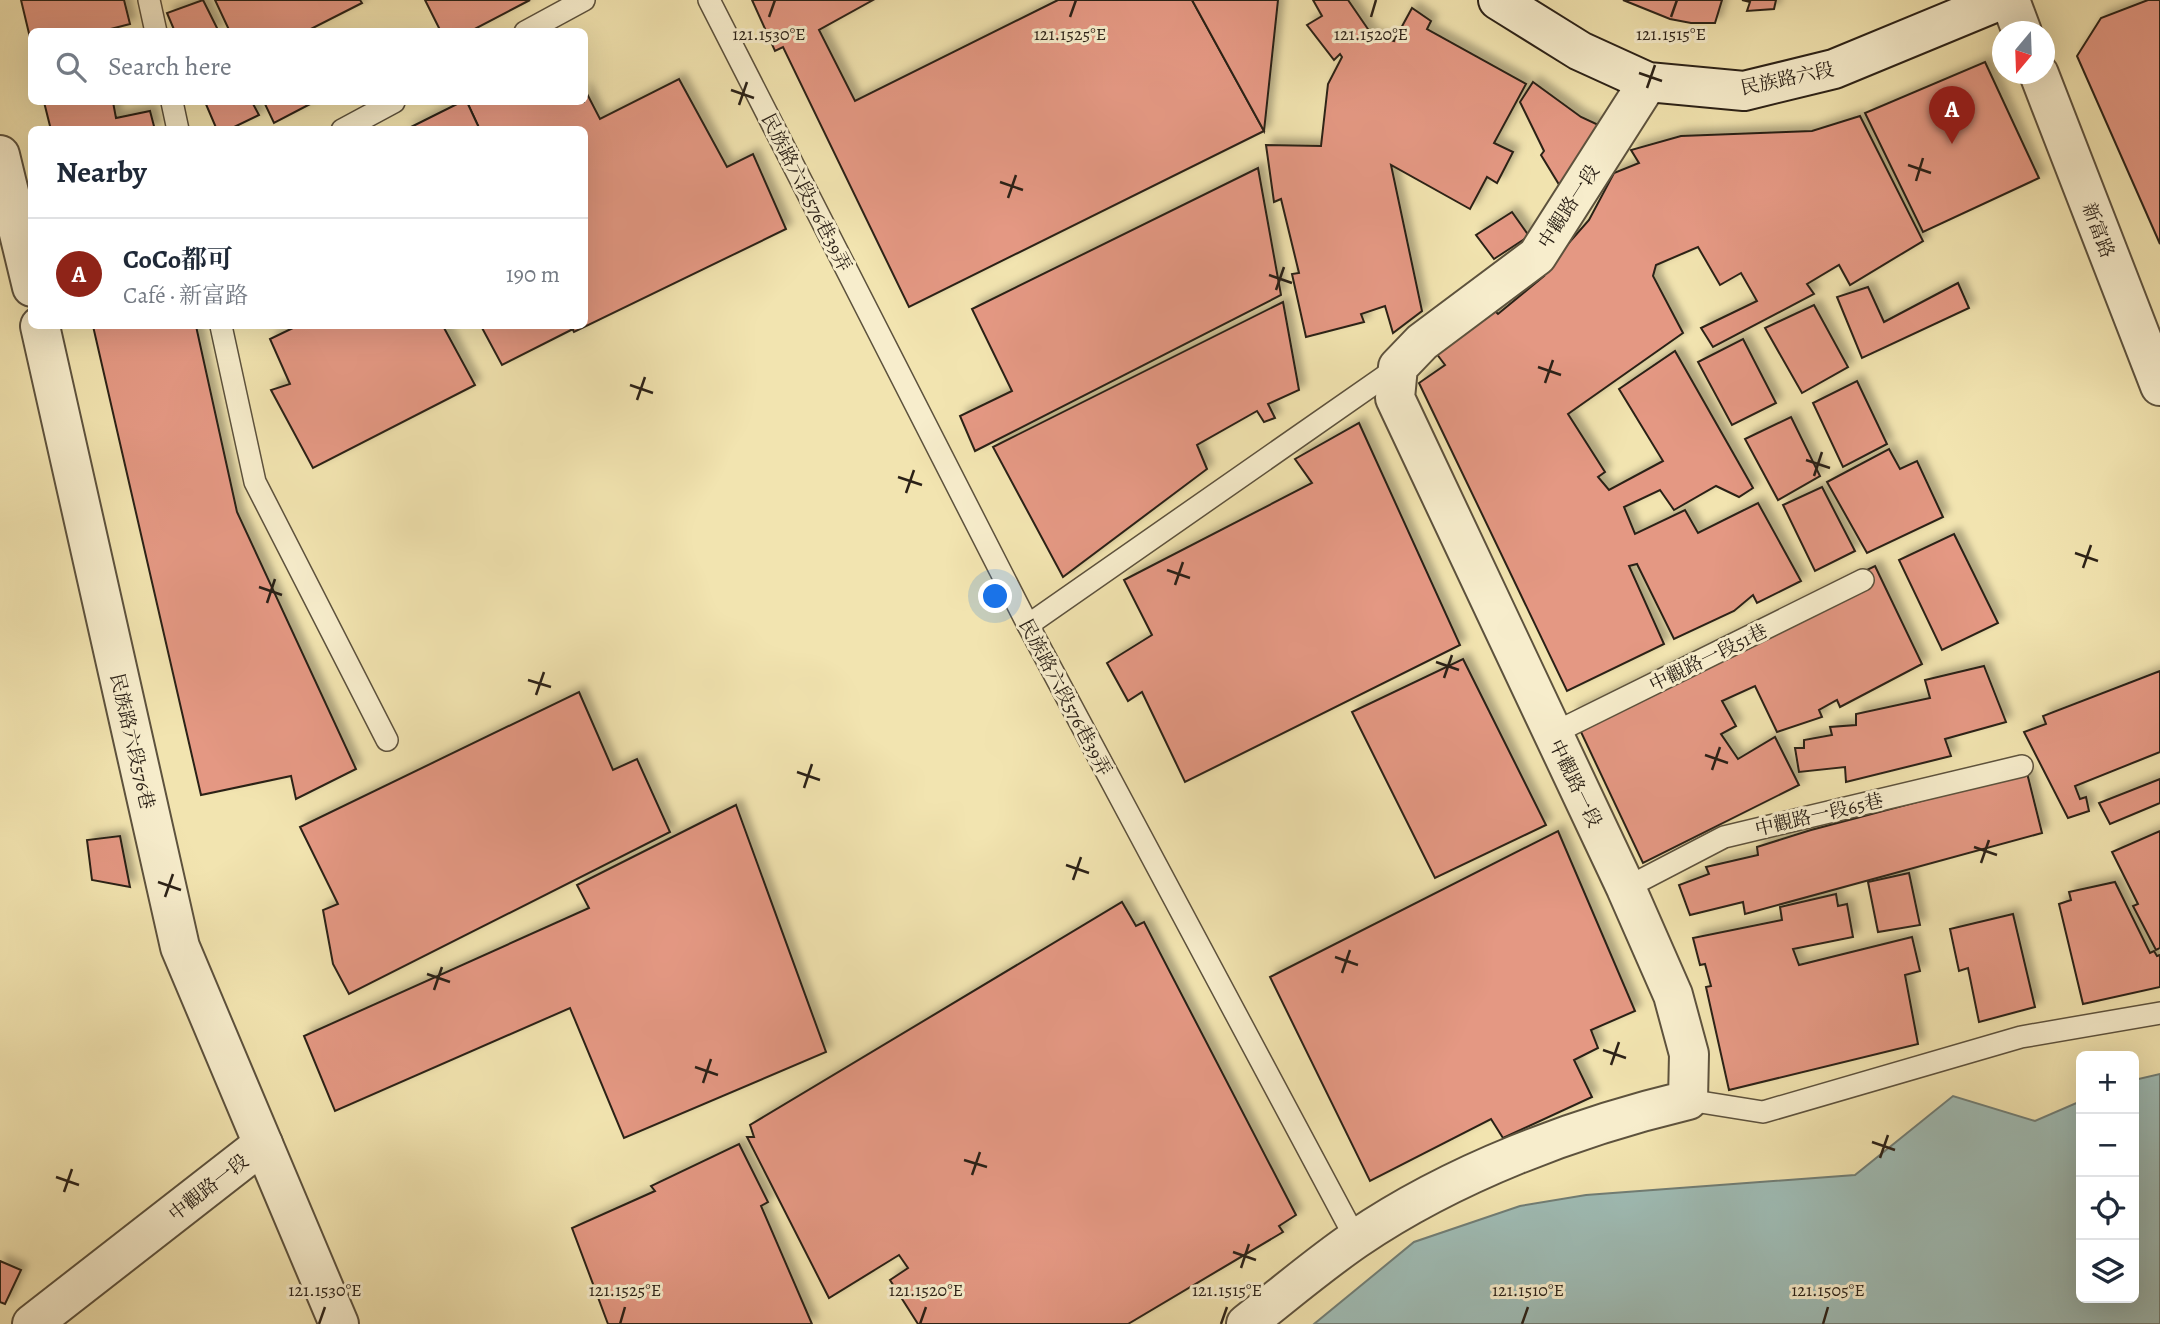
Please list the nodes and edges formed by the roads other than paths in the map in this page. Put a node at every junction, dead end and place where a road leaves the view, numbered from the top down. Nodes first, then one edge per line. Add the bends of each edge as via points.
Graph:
1 (149, 0) edge
2 (584, 0) edge
3 (709, 0) edge
4 (1498, 0) edge
5 (2001, 0) edge
6 (2010, 0) edge
7 (2018, 21) edge
8 (155, 28) edge
9 (533, 28) edge
10 (1648, 82) junction
11 (2043, 84) edge
12 (173, 105) edge
13 (388, 105) edge
14 (177, 126) edge
15 (349, 126) edge
16 (0, 155) edge
17 (26, 238) edge
18 (41, 329) edge
19 (222, 329) edge
20 (1398, 368) junction
21 (2160, 386) edge
22 (1863, 580) dead end
23 (1028, 625) junction
24 (1552, 734) junction
25 (387, 740) dead end
26 (2022, 766) dead end
27 (1626, 887) junction
28 (2160, 1013) edge
29 (1688, 1100) junction
30 (263, 1144) junction
31 (1356, 1239) junction
32 (32, 1324) edge
33 (339, 1324) edge
34 (1246, 1324) edge

1 - 8 lane
2 - 9 lane
3 - 23 lane, 民族路六段576巷39弄
4 - 10 street, 民族路六段 via 1580,51
5 - 10 street, 民族路六段 via 1834,69 1744,91
6 - 7 street
10 - 20 street, 中觀路一段 via 1537,256 1422,342
11 - 21 street, 新富路
12 - 14 lane
13 - 15 lane
16 - 17 street
18 - 30 street, 民族路六段576巷 via 180,947
19 - 25 lane via 255,482
20 - 23 lane
20 - 24 street, 中觀路一段 via 1395,398
22 - 24 lane, 中觀路一段51巷
23 - 31 lane, 民族路六段576巷39弄
24 - 27 street, 中觀路一段
26 - 27 lane, 中觀路一段65巷 via 1724,837
27 - 29 street, 中觀路一段 via 1674,995 1689,1054
28 - 29 lane via 2021,1037 1763,1112
29 - 31 street via 1616,1117 1451,1183
30 - 32 street, 中觀路一段
30 - 33 street, 中觀路一段
31 - 34 street

